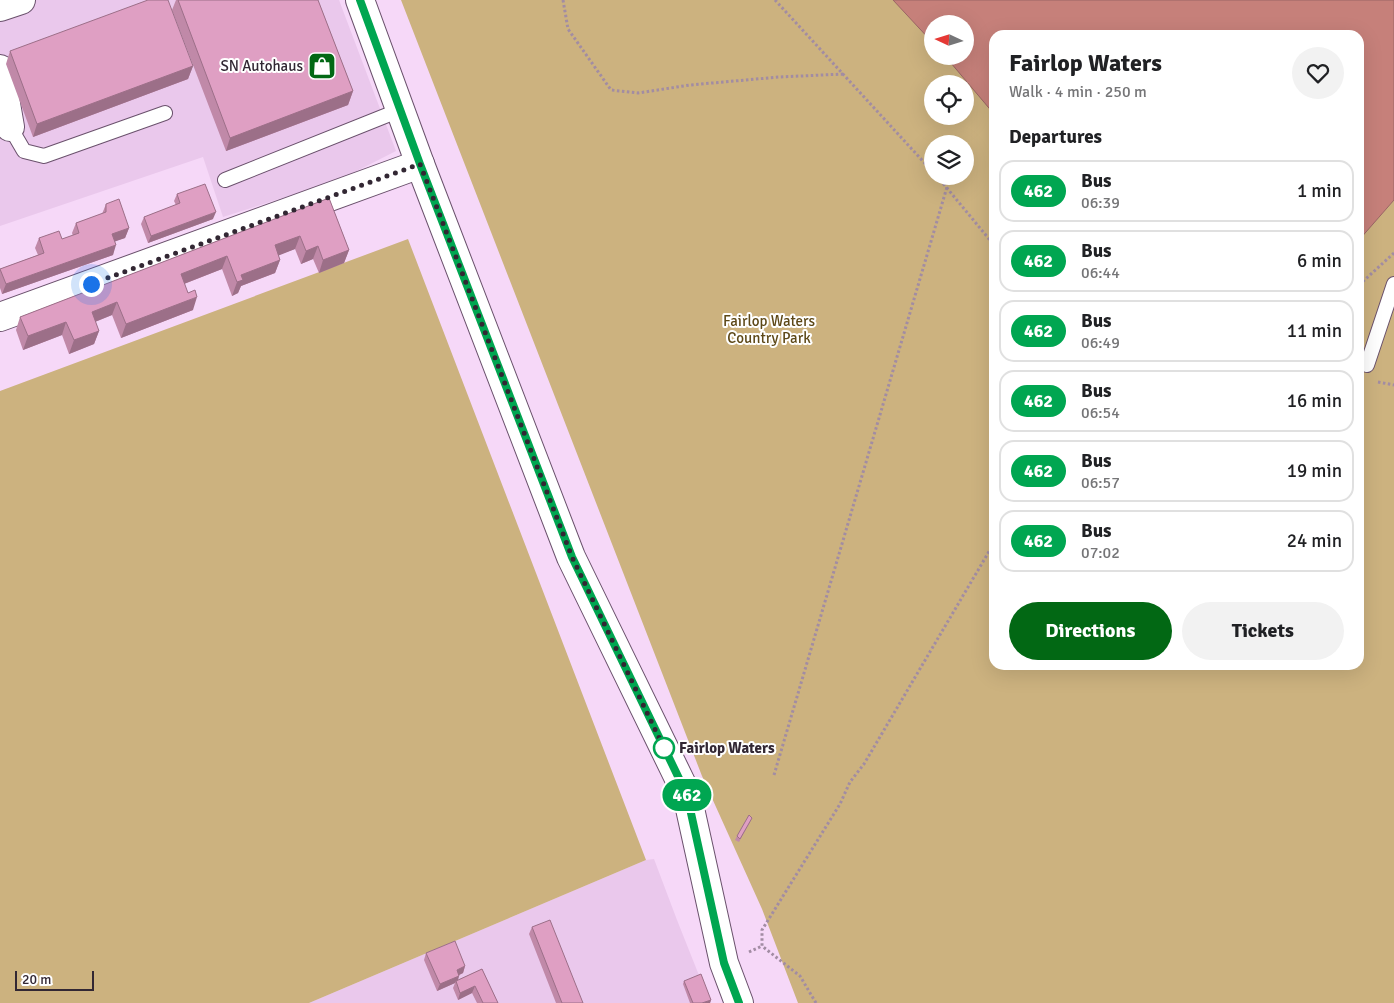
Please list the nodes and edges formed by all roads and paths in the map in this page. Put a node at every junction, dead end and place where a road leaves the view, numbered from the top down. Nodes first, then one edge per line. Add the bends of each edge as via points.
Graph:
1 (21, 0) edge
2 (360, 0) edge
3 (563, 0) edge
4 (775, 0) edge
5 (0, 6) edge
6 (0, 69) edge
7 (844, 74) junction
8 (400, 110) junction
9 (165, 113) dead end
10 (10, 127) joint
11 (924, 162) edge
12 (420, 164) junction
13 (225, 180) dead end
14 (947, 187) joint
15 (989, 239) edge
16 (1394, 253) edge
17 (1364, 280) edge
18 (1394, 284) edge
19 (0, 317) edge
20 (1367, 365) dead end
21 (989, 552) edge
22 (774, 775) dead end
23 (739, 1003) edge
24 (816, 1003) edge

1 - 5 street
2 - 8 street
3 - 7 path via 568,28 611,90 638,93 690,85
4 - 7 path
6 - 10 street
7 - 11 path
8 - 12 street
8 - 13 lane
9 - 10 lane via 44,156 24,151
12 - 19 street
12 - 23 street via 572,557 687,795 724,963
14 - 15 path
14 - 22 path
16 - 17 path
18 - 20 lane
21 - 24 path via 762,930 762,946 800,976

